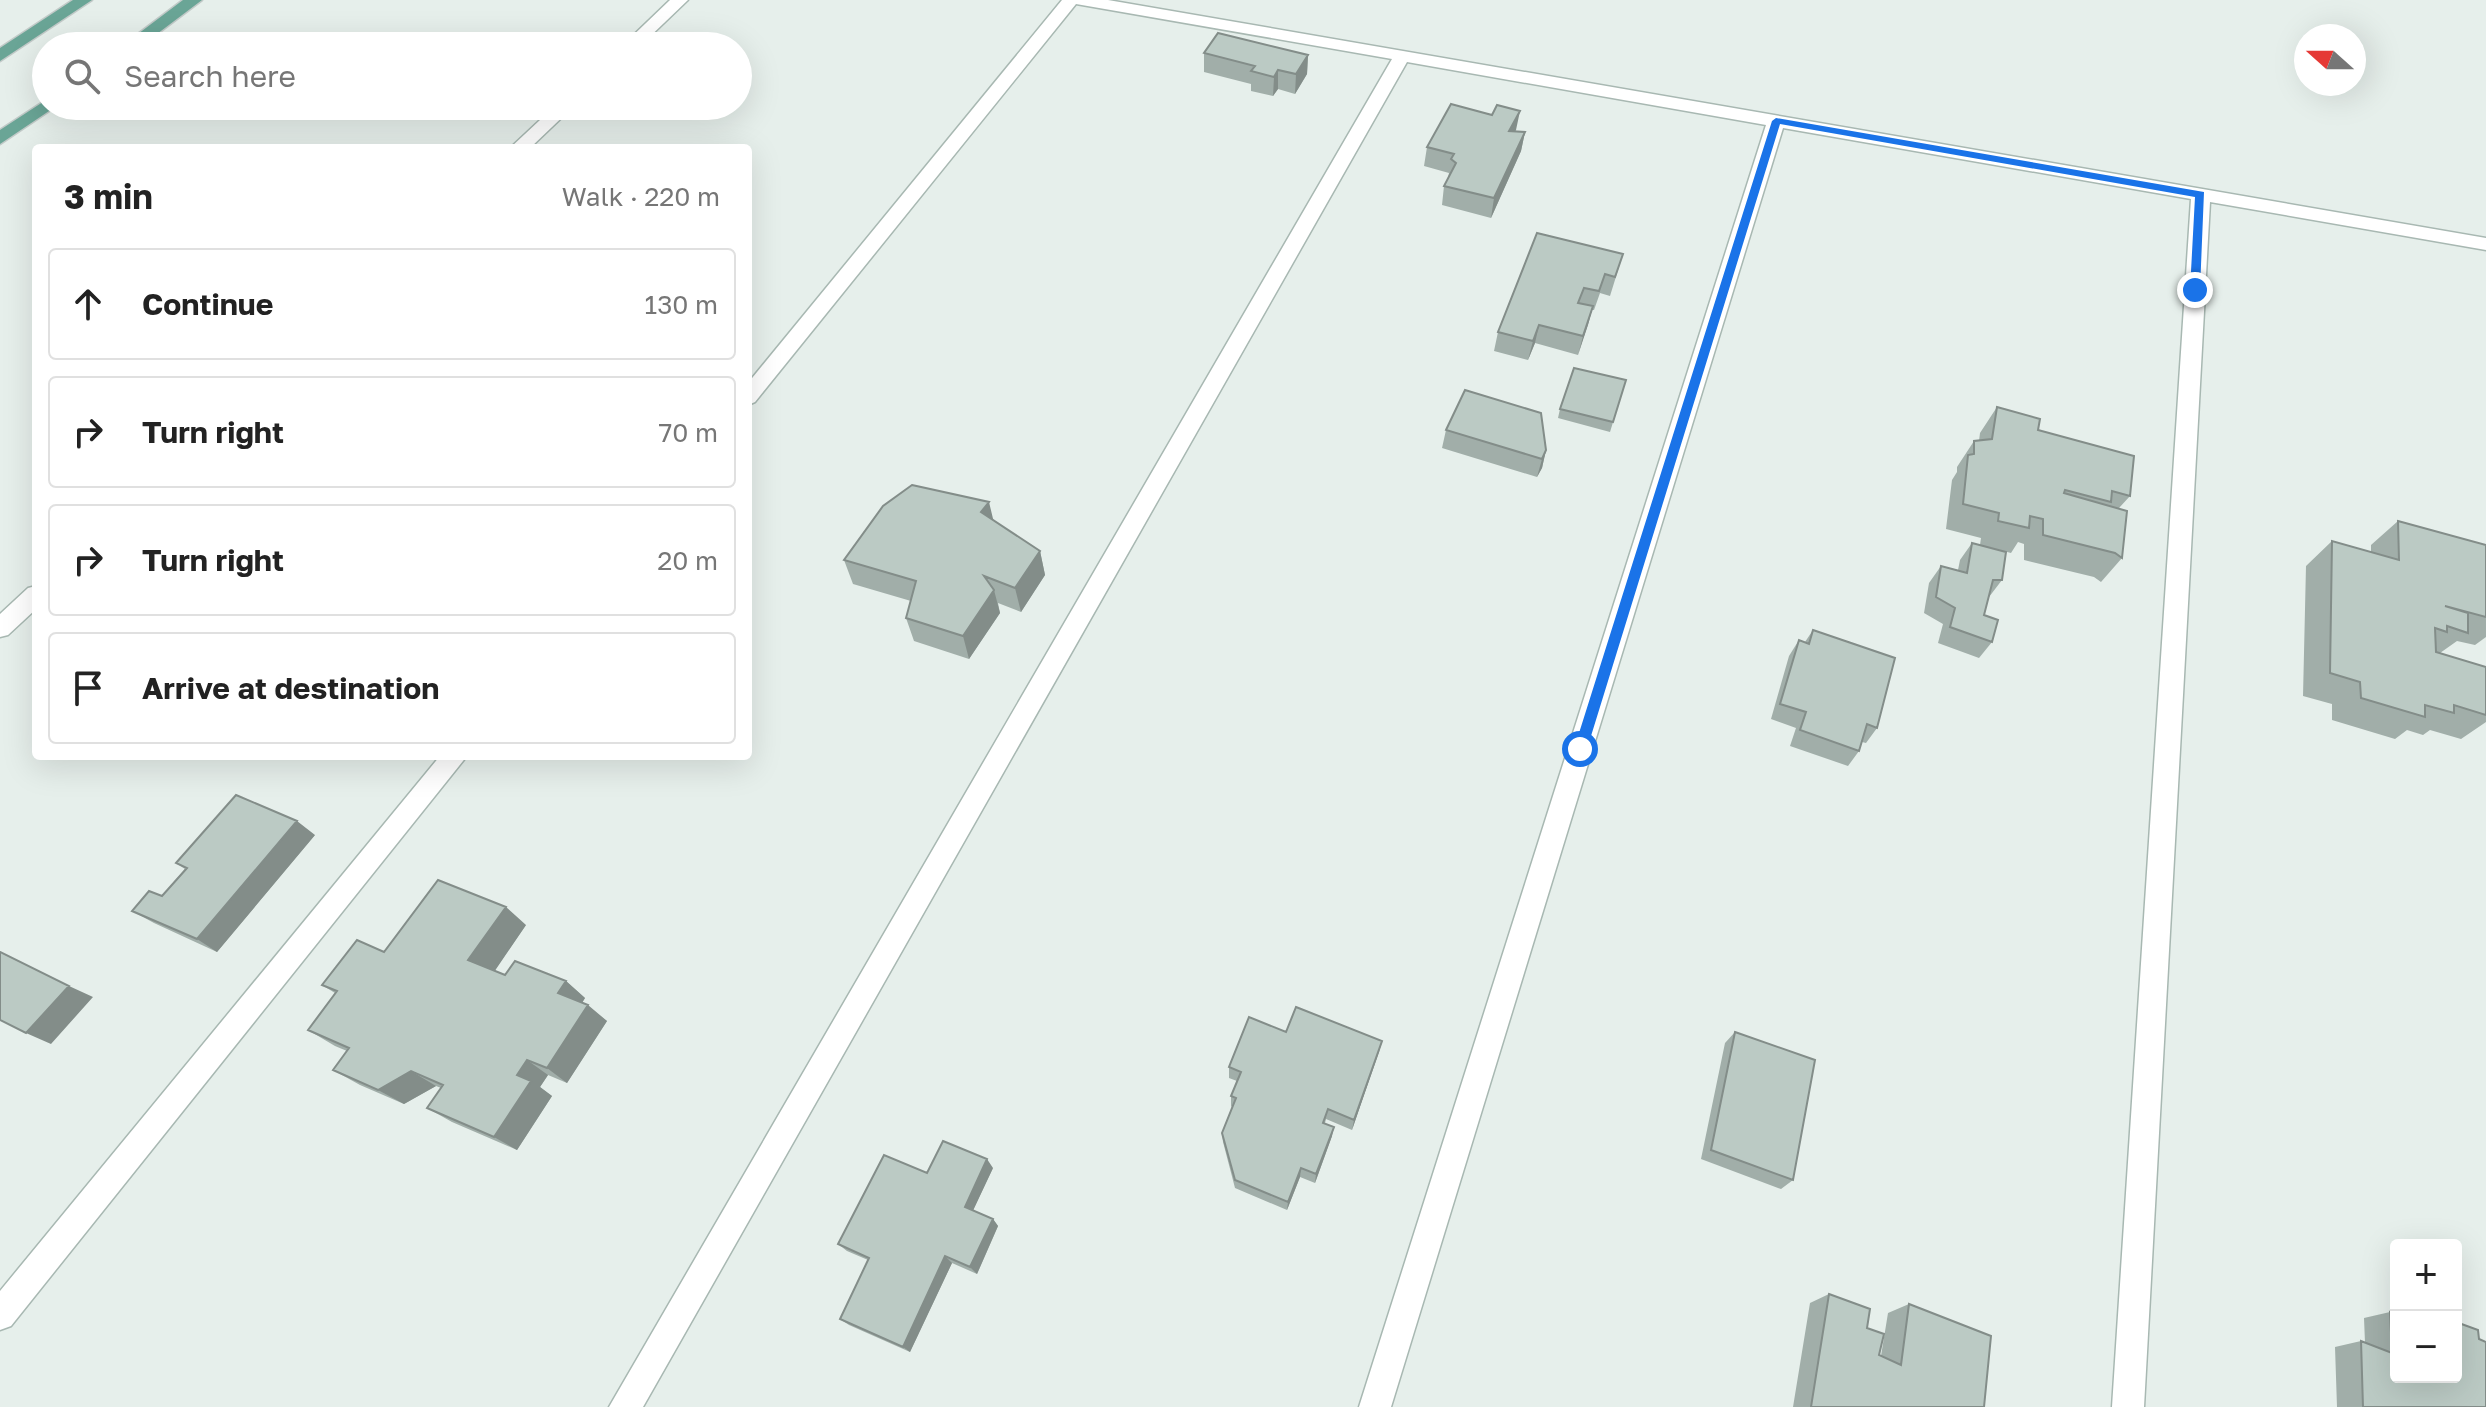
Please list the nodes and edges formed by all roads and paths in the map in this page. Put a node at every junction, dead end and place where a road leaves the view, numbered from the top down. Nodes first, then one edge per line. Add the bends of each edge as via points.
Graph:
1 (84, 0) edge
2 (194, 0) edge
3 (680, 0) edge
4 (1071, 0) edge
5 (1079, 0) edge
6 (36, 32) edge
7 (149, 32) edge
8 (645, 32) edge
9 (32, 35) edge
10 (0, 56) edge
11 (1402, 56) junction
12 (32, 115) edge
13 (550, 120) edge
14 (1776, 121) junction
15 (0, 138) edge
16 (523, 144) edge
17 (2201, 194) junction
18 (2486, 244) edge
19 (752, 392) edge
20 (32, 599) edge
21 (0, 628) edge
22 (452, 760) edge
23 (0, 1315) edge
24 (625, 1407) edge
25 (1375, 1407) edge
26 (2128, 1407) edge

1 - 6 main road
2 - 7 main road
3 - 8 street
4 - 19 street
5 - 11 street
9 - 10 main road
11 - 14 street
11 - 24 street
12 - 15 main road
13 - 16 street
14 - 17 street
14 - 25 street
17 - 18 street
17 - 26 street
20 - 21 street
22 - 23 street

